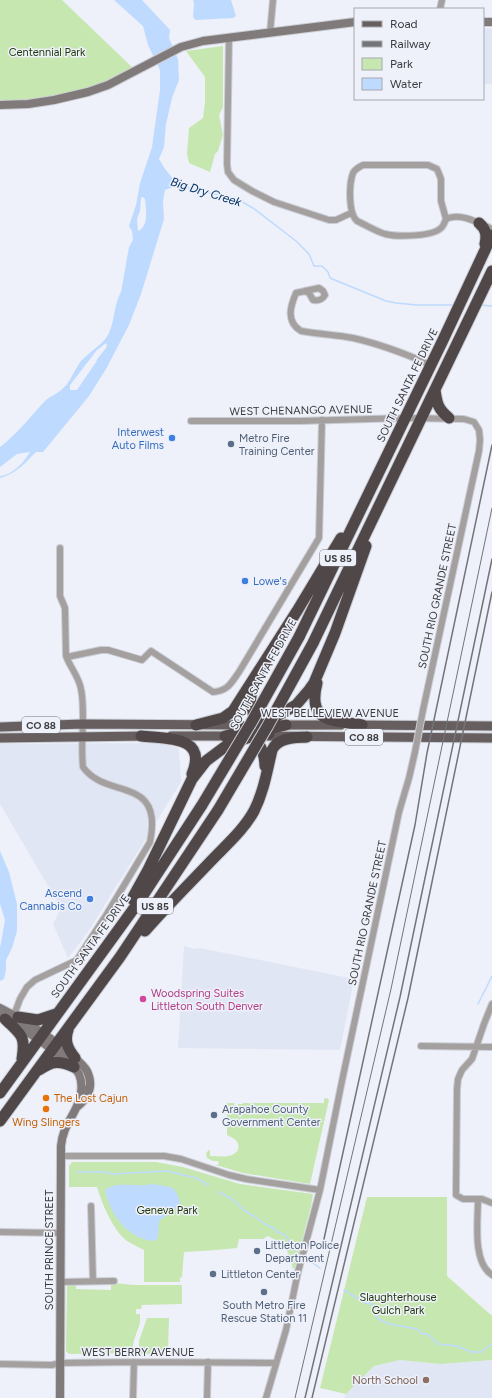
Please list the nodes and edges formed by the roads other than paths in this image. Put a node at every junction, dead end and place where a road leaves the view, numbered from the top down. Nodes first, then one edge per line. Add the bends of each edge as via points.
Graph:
1 (273, 0) edge
2 (354, 22) edge
3 (270, 33) junction
4 (229, 38) junction
5 (0, 105) edge
6 (352, 213) junction
7 (446, 219) junction
8 (492, 220) edge
9 (479, 223) junction
10 (492, 229) edge
11 (492, 235) edge
12 (484, 252) junction
13 (492, 271) edge
14 (305, 291) dead end
15 (431, 365) junction
16 (435, 390) junction
17 (405, 418) junction
18 (422, 418) junction
19 (449, 418) junction
20 (322, 420) junction
21 (191, 421) dead end
22 (480, 430) joint
23 (375, 478) junction
24 (387, 492) junction
25 (60, 548) dead end
26 (67, 657) junction
27 (264, 664) junction
28 (319, 672) junction
29 (82, 724) junction
30 (196, 725) junction
31 (235, 725) junction
32 (286, 725) joint
33 (362, 725) junction
34 (0, 726) edge
35 (492, 726) edge
36 (266, 731) junction
37 (250, 733) junction
38 (82, 736) junction
39 (141, 736) junction
40 (225, 736) joint
41 (306, 737) junction
42 (0, 738) edge
43 (492, 738) edge
44 (184, 795) junction
45 (242, 828) junction
46 (99, 957) junction
47 (89, 1000) junction
48 (492, 1004) edge
49 (6, 1014) edge
50 (56, 1014) junction
51 (69, 1027) junction
52 (41, 1036) junction
53 (421, 1046) dead end
54 (476, 1046) junction
55 (55, 1047) junction
56 (492, 1047) edge
57 (21, 1062) junction
58 (74, 1063) junction
59 (34, 1074) junction
60 (0, 1093) edge
61 (0, 1121) edge
62 (61, 1156) junction
63 (320, 1190) junction
64 (478, 1199) junction
65 (492, 1203) edge
66 (91, 1206) dead end
67 (0, 1232) edge
68 (60, 1232) junction
69 (492, 1275) edge
70 (114, 1281) dead end
71 (60, 1282) junction
72 (93, 1282) junction
73 (134, 1362) junction
74 (208, 1362) junction
75 (60, 1363) junction
76 (276, 1363) junction
77 (0, 1364) edge
78 (60, 1398) edge
79 (133, 1398) edge
80 (207, 1398) edge
81 (266, 1398) edge

1 - 3 street
2 - 3 street
3 - 4 street
4 - 5 street via 181,47 88,92 28,104
4 - 6 street via 228,172 234,180 264,198 313,215 336,220
6 - 7 street via 357,221 392,235 430,234 442,228
6 - 7 street via 350,191 356,168 363,165 428,165 440,174 441,201
7 - 9 street via 457,217
8 - 9 highway
9 - 10 street
9 - 12 highway via 486,232
11 - 12 highway, SOUTH SANTA FE DRIVE / US 85
12 - 15 highway, SOUTH SANTA FE DRIVE / US 85
13 - 16 highway, US 85
14 - 15 street via 296,293 293,299 291,321 294,327 301,331 372,344
15 - 17 highway, SOUTH SANTA FE DRIVE / US 85
16 - 18 highway, US 85
16 - 19 highway via 441,412
17 - 18 street, WEST CHENANGO AVENUE
17 - 20 street, WEST CHENANGO AVENUE
17 - 23 highway, SOUTH SANTA FE DRIVE / US 85
18 - 19 street, WEST CHENANGO AVENUE
18 - 24 highway, US 85
19 - 22 street, WEST CHENANGO AVENUE via 474,422
20 - 21 street, WEST CHENANGO AVENUE
20 - 26 street via 319,538 228,687 222,692 213,692 151,651 142,660 108,650
22 - 63 street, SOUTH RIO GRANDE STREET, bridge via 479,451 415,752 399,812
23 - 27 highway
23 - 46 highway, SOUTH SANTA FE DRIVE / US 85, bridge via 299,637 251,723 202,805
24 - 28 highway
24 - 47 highway, US 85, bridge via 313,644 267,727 218,810
25 - 26 street via 60,596 65,608
26 - 29 street via 81,691
27 - 30 highway via 230,713 223,718
27 - 36 highway via 250,698 253,714
28 - 33 highway via 314,698 318,712 328,720
28 - 36 highway via 310,690
29 - 30 main road, WEST BELLEVIEW AVENUE / CO 88
29 - 34 main road, WEST BELLEVIEW AVENUE / CO 88
29 - 38 street
30 - 31 main road, WEST BELLEVIEW AVENUE / CO 88
31 - 36 main road, WEST BELLEVIEW AVENUE / CO 88
31 - 37 highway
32 - 33 main road, WEST BELLEVIEW AVENUE / CO 88
32 - 36 highway
33 - 35 main road, WEST BELLEVIEW AVENUE / CO 88
36 - 37 highway
36 - 37 main road, WEST BELLEVIEW AVENUE / CO 88
36 - 41 main road, WEST BELLEVIEW AVENUE / CO 88
37 - 40 highway
37 - 44 highway via 212,755 199,769
37 - 45 highway via 263,750 265,768 256,805
38 - 39 main road, CO 88
38 - 42 main road, CO 88
38 - 49 street via 83,767 87,772 98,780 134,792 147,804 152,815 153,829 150,842 77,960 35,980
39 - 40 main road, CO 88
39 - 44 highway via 180,741 191,746 195,754 195,764
41 - 43 main road, WEST BELLEVIEW AVENUE / CO 88
41 - 45 highway via 283,740 274,746 261,796
44 - 46 highway via 148,870
45 - 47 highway via 146,930
46 - 50 highway, SOUTH SANTA FE DRIVE / US 85
47 - 51 highway, US 85
48 - 54 street
49 - 50 highway via 36,1020
49 - 52 street
49 - 52 street via 20,1026
49 - 57 highway via 23,1040
50 - 52 highway, SOUTH SANTA FE DRIVE / US 85
51 - 55 highway, US 85
51 - 58 highway via 67,1045
52 - 55 street
52 - 57 highway, SOUTH SANTA FE DRIVE / US 85
53 - 54 street
54 - 56 street
54 - 64 street via 472,1059 458,1079 456,1195 463,1199
55 - 58 street
55 - 59 highway, US 85
57 - 60 highway, SOUTH SANTA FE DRIVE / US 85
58 - 59 highway via 53,1063
58 - 62 street, SOUTH PRINCE STREET via 81,1083 81,1092 77,1107 63,1132
59 - 61 highway, US 85
62 - 63 street via 164,1156 246,1179
62 - 68 street, SOUTH PRINCE STREET
63 - 76 street, SOUTH RIO GRANDE STREET
64 - 65 street
64 - 69 street via 479,1255 484,1268
66 - 72 street
67 - 68 street
68 - 71 street, SOUTH PRINCE STREET
70 - 72 street
71 - 72 street
71 - 75 street, SOUTH PRINCE STREET
73 - 74 street, WEST BERRY AVENUE
73 - 75 street, WEST BERRY AVENUE
73 - 79 street
74 - 76 street, WEST BERRY AVENUE
74 - 80 street
75 - 77 street, WEST BERRY AVENUE
75 - 78 street, SOUTH PRINCE STREET
76 - 81 street, SOUTH RIO GRANDE STREET

